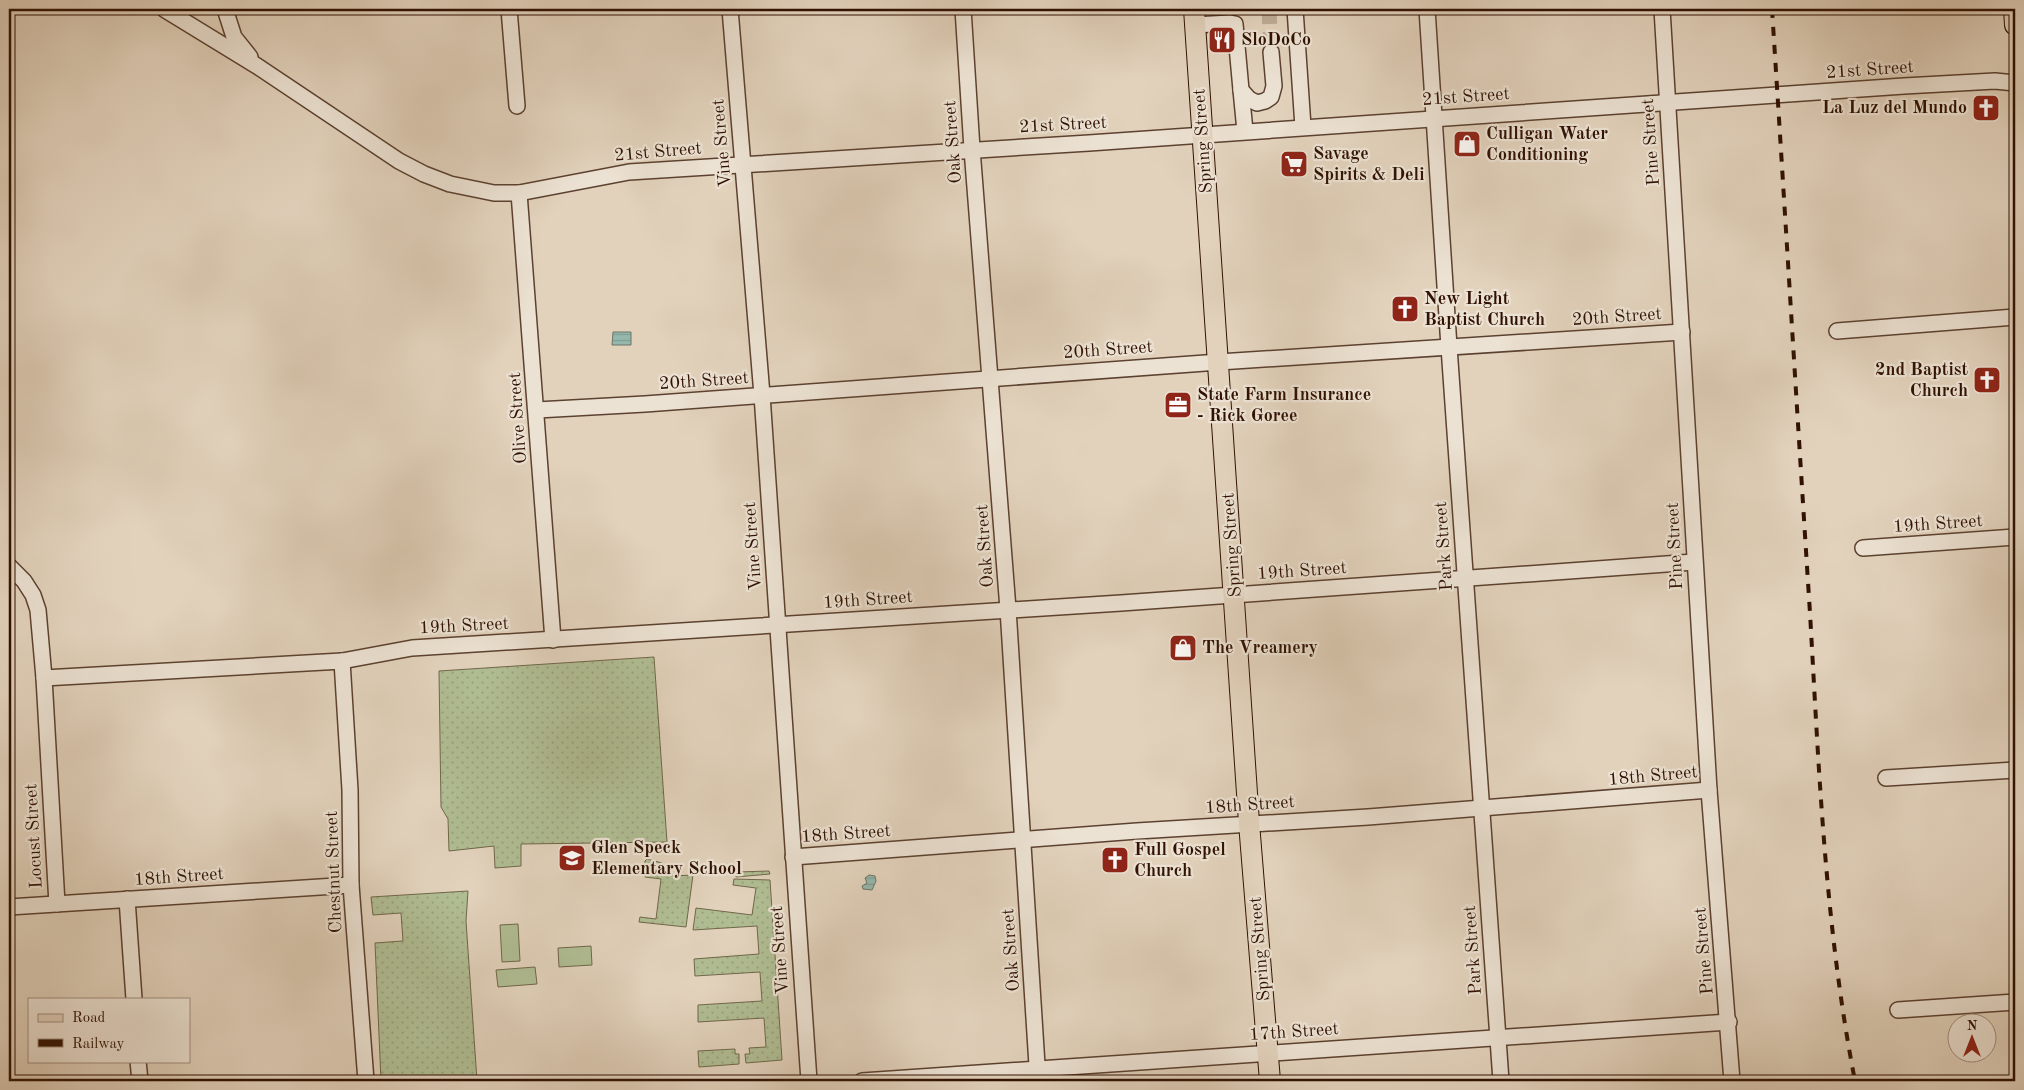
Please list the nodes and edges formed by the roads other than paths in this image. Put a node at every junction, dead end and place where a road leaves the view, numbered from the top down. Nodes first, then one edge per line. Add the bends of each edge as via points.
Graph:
1 (164, 9) edge
2 (225, 9) edge
3 (509, 9) edge
4 (730, 9) edge
5 (963, 9) edge
6 (1295, 9) edge
7 (1427, 9) edge
8 (1662, 9) edge
9 (2014, 9) edge
10 (1224, 16) edge
11 (1195, 17) edge
12 (2015, 25) edge
13 (1271, 52) tunnel mouth
14 (257, 66) junction
15 (2015, 83) edge
16 (1241, 90) junction
17 (1667, 102) junction
18 (517, 106) dead end
19 (1435, 118) junction
20 (1303, 127) junction
21 (1245, 131) junction
22 (1202, 134) junction
23 (972, 149) junction
24 (743, 164) junction
25 (519, 193) junction
26 (2015, 317) edge
27 (1837, 331) dead end
28 (1682, 332) junction
29 (1449, 347) junction
30 (1219, 362) junction
31 (990, 377) junction
32 (762, 395) junction
33 (537, 410) junction
34 (2015, 537) edge
35 (1863, 548) dead end
36 (1694, 562) junction
37 (9, 566) edge
38 (1466, 578) junction
39 (1235, 595) junction
40 (1008, 609) junction
41 (777, 624) junction
42 (553, 640) junction
43 (342, 661) junction
44 (44, 678) junction
45 (2015, 770) edge
46 (1886, 778) dead end
47 (1709, 790) junction
48 (1482, 808) junction
49 (1249, 824) junction
50 (1023, 840) junction
51 (792, 857) junction
52 (351, 885) junction
53 (127, 899) junction
54 (57, 904) junction
55 (9, 907) edge
56 (134, 998) edge
57 (2015, 1002) edge
58 (1898, 1010) dead end
59 (1728, 1022) junction
60 (1498, 1037) junction
61 (1268, 1052) junction
62 (138, 1062) edge
63 (1038, 1076) edge
64 (140, 1081) edge
65 (366, 1081) edge
66 (808, 1081) edge
67 (862, 1081) edge
68 (1270, 1081) edge
69 (1501, 1081) edge
70 (1732, 1081) edge

1 - 14 street, 21st Street
2 - 14 street via 234,38
3 - 18 street
4 - 24 street, Vine Street
5 - 23 street, Oak Street
6 - 20 street
7 - 19 street, Park Street
8 - 17 street, Pine Street
9 - 12 main road
10 - 11 street
10 - 16 street via 1236,28
11 - 22 main road, Spring Street
13 - 16 street via 1274,86 1271,97 1257,103
14 - 25 street, 21st Street via 399,161 424,174 472,190
15 - 17 street, 21st Street via 1996,81 1904,86
16 - 21 street
17 - 19 street, 21st Street
17 - 28 street, Pine Street
19 - 20 street, 21st Street
19 - 29 street, Park Street
20 - 21 street, 21st Street
21 - 22 street, 21st Street
22 - 23 street, 21st Street
22 - 30 main road, Spring Street
23 - 24 street, 21st Street
23 - 31 street, Oak Street
24 - 25 street, 21st Street via 629,172
24 - 32 street, Vine Street
25 - 33 street, Olive Street
26 - 27 street
28 - 29 street, 20th Street
28 - 36 street, Pine Street
29 - 30 street, 20th Street
29 - 38 street, Park Street
30 - 31 street, 20th Street
30 - 39 main road, Spring Street
31 - 32 street, 20th Street
31 - 40 street, Oak Street
32 - 33 street, 20th Street
32 - 41 street, Vine Street
33 - 42 street, Olive Street
34 - 35 street, 19th Street
36 - 38 street, 19th Street
36 - 47 street, Pine Street
37 - 44 street, Locust Street via 24,581 38,610
38 - 39 street, 19th Street
38 - 48 street, Park Street
39 - 40 street, 19th Street
39 - 49 main road, Spring Street
40 - 41 street, 19th Street
40 - 50 street, Oak Street
41 - 42 street, 19th Street
41 - 51 street, Vine Street
42 - 43 street, 19th Street via 412,648
43 - 44 street, 19th Street
43 - 52 street, Chestnut Street via 350,790
44 - 54 street, Locust Street
45 - 46 street
47 - 48 street, 18th Street
47 - 59 street, Pine Street
48 - 49 street, 18th Street
48 - 60 street, Park Street
49 - 50 street, 18th Street
49 - 61 main road, Spring Street
50 - 51 street, 18th Street
50 - 63 street, Oak Street
51 - 66 street, Vine Street
52 - 53 street, 18th Street
52 - 65 street, Chestnut Street
53 - 54 street, 18th Street
53 - 56 street
54 - 55 street, 18th Street
57 - 58 street
59 - 60 street, 17th Street
59 - 70 street, Pine Street
60 - 61 street, 17th Street
60 - 69 street, Park Street
61 - 63 street, 17th Street
61 - 68 main road, Spring Street
62 - 64 street
63 - 67 street, 17th Street

